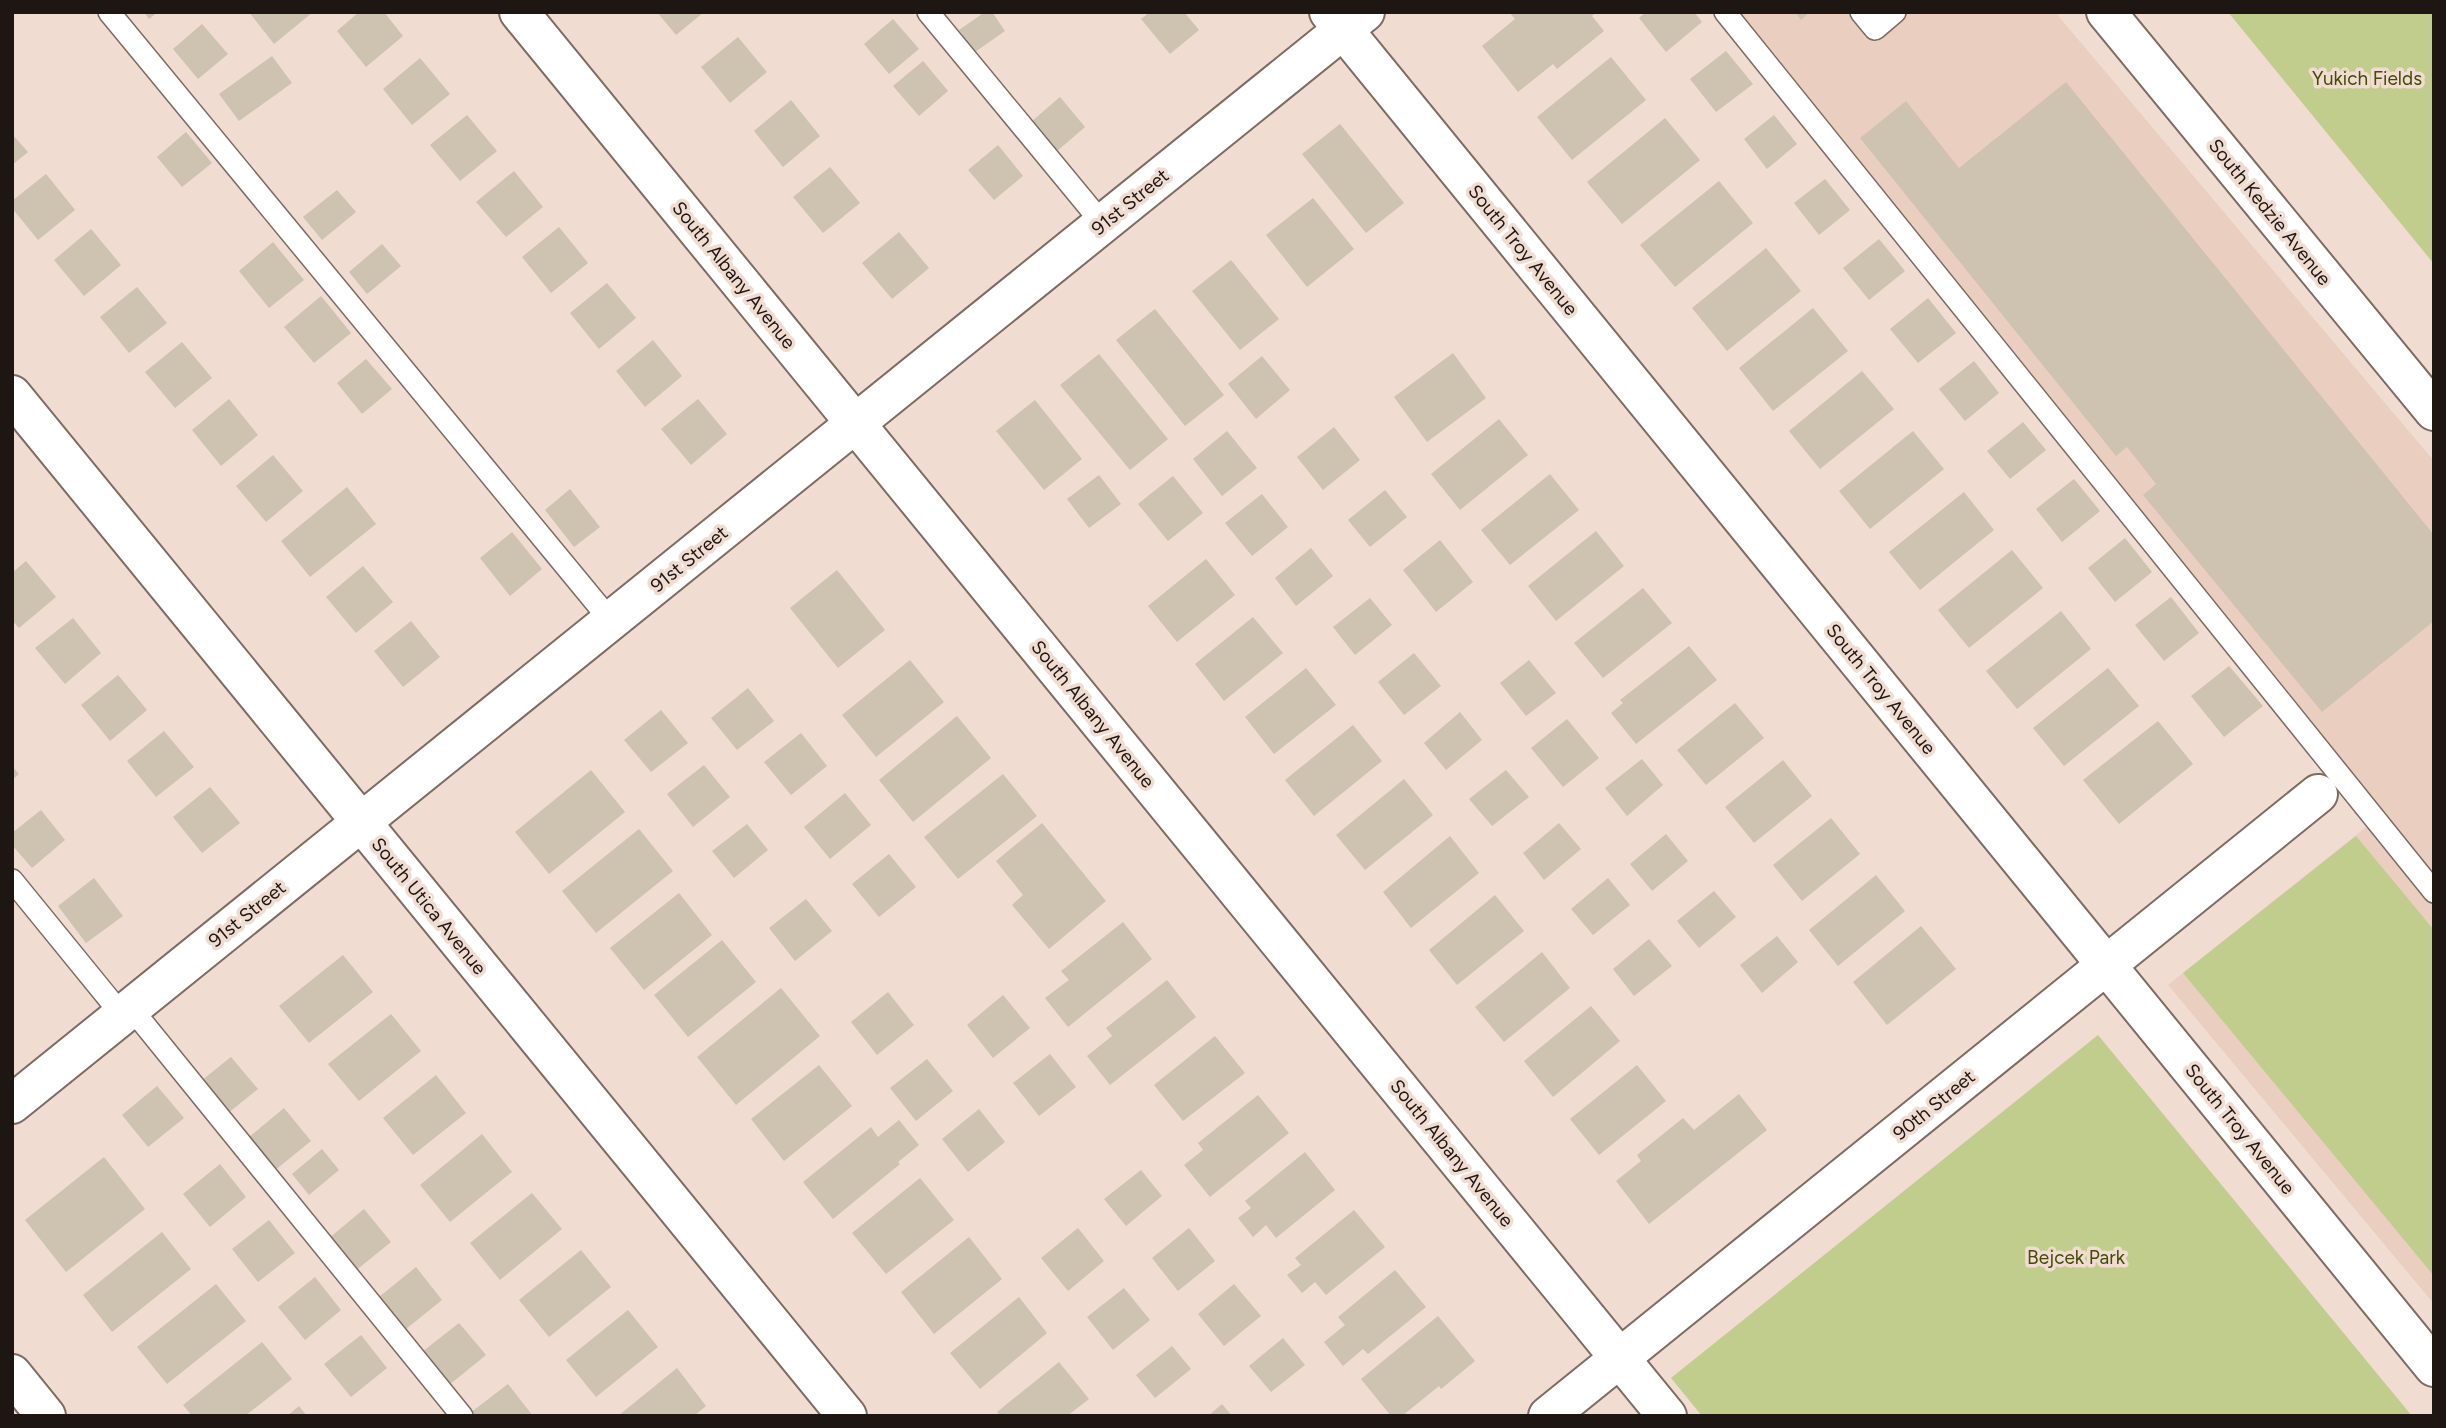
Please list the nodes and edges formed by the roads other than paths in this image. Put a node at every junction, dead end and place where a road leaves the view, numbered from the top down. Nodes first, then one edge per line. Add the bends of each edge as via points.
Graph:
1 (109, 12) edge
2 (519, 12) edge
3 (928, 12) edge
4 (1725, 12) edge
5 (1861, 12) edge
6 (1895, 12) edge
7 (2106, 12) edge
8 (1346, 18) edge
9 (1103, 224) junction
10 (12, 395) edge
11 (2434, 411) edge
12 (856, 424) junction
13 (611, 621) junction
14 (2318, 794) dead end
15 (361, 823) junction
16 (12, 880) edge
17 (2434, 892) edge
18 (2107, 966) junction
19 (127, 1012) junction
20 (12, 1104) edge
21 (1619, 1358) junction
22 (2434, 1367) edge
23 (12, 1374) edge
24 (46, 1416) edge
25 (462, 1416) edge
26 (847, 1416) edge
27 (1548, 1416) edge
28 (1667, 1416) edge

1 - 13 lane
2 - 12 street, South Albany Avenue
3 - 9 lane
4 - 17 lane
5 - 6 lane via 1875,29
7 - 11 street, South Kedzie Avenue
8 - 9 street, 91st Street
8 - 18 street, South Troy Avenue
9 - 12 street, 91st Street
10 - 15 street, South Utica Avenue
12 - 13 street, 91st Street
12 - 21 street, South Albany Avenue
13 - 15 street, 91st Street
14 - 18 street, 90th Street
15 - 19 street, 91st Street
15 - 26 street, South Utica Avenue
16 - 19 lane
18 - 21 street, 90th Street
18 - 22 street, South Troy Avenue
19 - 20 street, 91st Street
19 - 25 lane
21 - 27 street, 90th Street
21 - 28 street, South Albany Avenue
23 - 24 street

